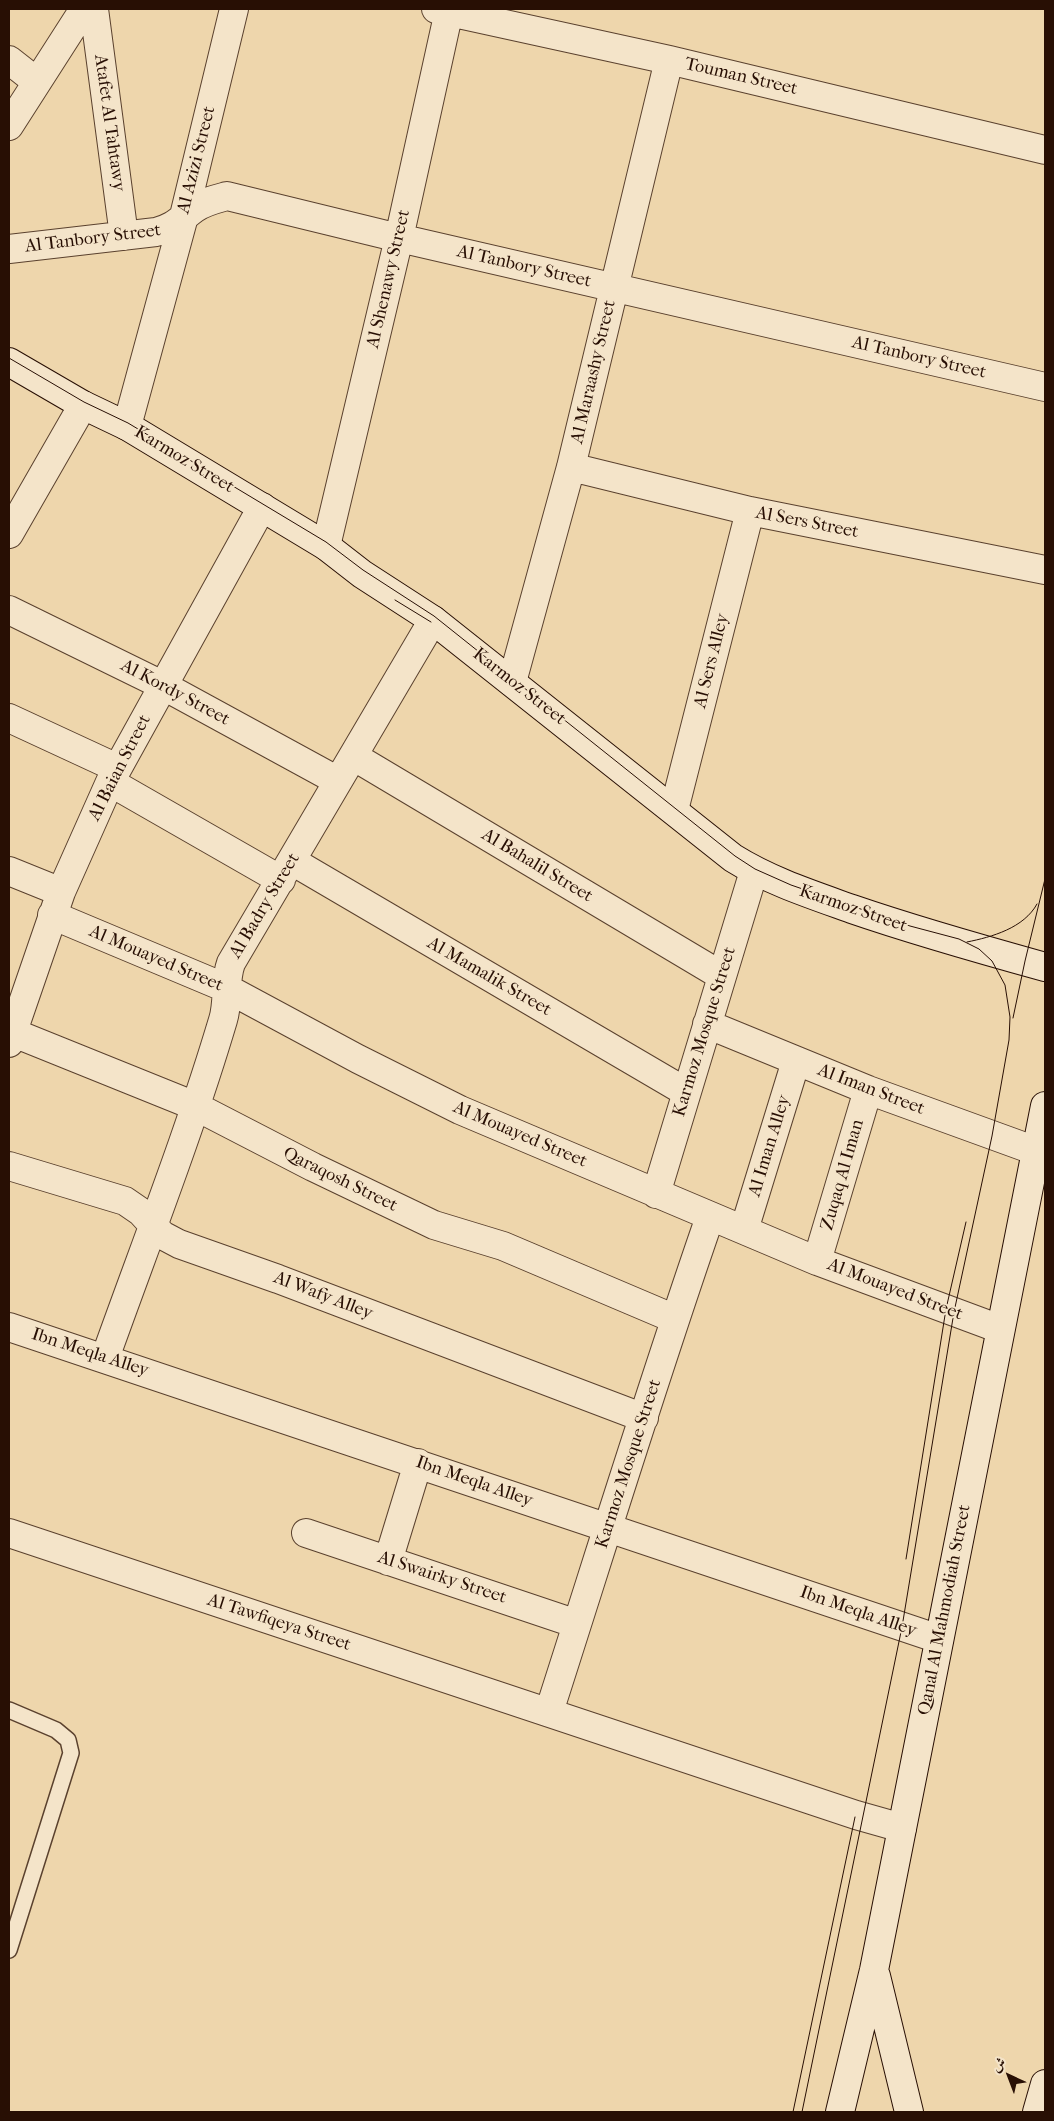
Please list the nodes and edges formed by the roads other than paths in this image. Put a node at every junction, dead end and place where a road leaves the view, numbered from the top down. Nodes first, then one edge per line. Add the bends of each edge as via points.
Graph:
1 (84, 9) edge
2 (94, 9) edge
3 (232, 10) edge
4 (443, 10) edge
5 (9, 60) edge
6 (670, 60) junction
7 (37, 82) junction
8 (9, 126) edge
9 (1045, 150) edge
10 (183, 220) junction
11 (124, 236) junction
12 (399, 238) junction
13 (9, 249) edge
14 (614, 287) junction
15 (9, 362) edge
16 (1045, 387) edge
17 (83, 405) junction
18 (127, 426) junction
19 (571, 467) junction
20 (262, 507) junction
21 (750, 512) junction
22 (9, 534) edge
23 (326, 546) junction
24 (1045, 570) edge
25 (9, 610) edge
26 (432, 620) junction
27 (512, 682) junction
28 (162, 685) junction
29 (9, 718) edge
30 (353, 756) junction
31 (114, 775) junction
32 (338, 781) junction
33 (674, 810) junction
34 (9, 871) edge
35 (286, 871) junction
36 (754, 871) junction
37 (56, 903) junction
38 (1045, 967) edge
39 (722, 976) junction
40 (226, 988) junction
41 (707, 1024) junction
42 (10, 1035) edge
43 (796, 1061) junction
44 (868, 1090) junction
45 (686, 1092) junction
46 (195, 1106) junction
47 (1045, 1106) edge
48 (1036, 1151) junction
49 (9, 1166) edge
50 (656, 1194) junction
51 (710, 1216) junction
52 (152, 1226) junction
53 (744, 1230) junction
54 (818, 1261) junction
55 (675, 1319) junction
56 (9, 1327) edge
57 (1000, 1328) junction
58 (105, 1358) junction
59 (644, 1418) junction
60 (418, 1463) junction
61 (609, 1527) junction
62 (9, 1533) edge
63 (306, 1533) dead end
64 (388, 1561) junction
65 (578, 1624) junction
66 (939, 1639) junction
67 (9, 1710) edge
68 (549, 1712) junction
69 (902, 1828) junction
70 (9, 1950) edge
71 (874, 1970) junction
72 (1045, 2084) edge
73 (840, 2112) edge
74 (909, 2112) edge
75 (1037, 2112) edge

1 - 7 street
2 - 11 street, Atafet Al Tahtawy
3 - 10 street, Al Azizi Street
4 - 6 street, Touman Street
4 - 12 street, Al Shenawy Street
5 - 7 street
6 - 9 street, Touman Street
6 - 14 street, Al Maraashy Street
7 - 8 street
10 - 11 street, Al Tanbory Street via 164,230
10 - 12 street, Al Tanbory Street via 208,201 228,196
10 - 18 street, Al Azizi Street
11 - 13 street, Al Tanbory Street
12 - 14 street, Al Tanbory Street
12 - 23 street, Al Shenawy Street
14 - 16 street, Al Tanbory Street
14 - 19 street, Al Maraashy Street
15 - 17 street, Karmoz Street
17 - 18 street, Karmoz Street
17 - 22 street
18 - 20 street, Karmoz Street
19 - 21 street, Al Sers Street
19 - 27 street, Al Maraashy Street
20 - 23 street, Karmoz Street
20 - 28 street, Al Baian Street
21 - 24 street, Al Sers Street
21 - 33 street, Al Sers Alley
23 - 26 street, Karmoz Street
25 - 28 street, Al Kordy Street
26 - 27 street, Karmoz Street
26 - 30 street, Al Badry Street
27 - 33 street, Karmoz Street
28 - 31 street, Al Baian Street
28 - 32 street, Al Kordy Street
29 - 31 street, Al Mamalik Street
30 - 32 street, Al Badry Street
30 - 39 street, Al Bahalil Street
31 - 35 street, Al Mamalik Street
31 - 37 street, Al Baian Street
32 - 35 street, Al Badry Street
33 - 36 street, Karmoz Street
34 - 37 street, Al Mouayed Street
35 - 40 street, Al Badry Street via 230,963
35 - 45 street, Al Mamalik Street
36 - 38 street, Karmoz Street via 790,887 917,931
36 - 39 street, Karmoz Mosque Street
37 - 40 street, Al Mouayed Street
37 - 42 street, Al Baian Street
39 - 41 street, Karmoz Mosque Street
40 - 46 street, Al Badry Street via 224,1017
40 - 50 street, Al Mouayed Street via 460,1110
41 - 43 street, Al Iman Street
41 - 45 street, Karmoz Mosque Street
42 - 46 street, Qaraqosh Street
43 - 44 street, Al Iman Street
43 - 53 street, Al Iman Alley
44 - 48 street, Al Iman Street
44 - 54 street, Zuqaq Al Iman
45 - 50 street, Karmoz Mosque Street
46 - 52 street, Al Badry Street
46 - 55 street, Qaraqosh Street via 434,1225 503,1246
47 - 48 street, Qanal Al Mahmodiah Street
48 - 57 street, Qanal Al Mahmodiah Street
49 - 52 street, Al Wafy Alley via 125,1201 141,1212
50 - 51 street, Al Mouayed Street
51 - 53 street, Al Mouayed Street
51 - 55 street, Karmoz Mosque Street
52 - 58 street, Al Badry Street
52 - 59 street, Al Wafy Alley via 162,1236 179,1244
53 - 54 street, Al Mouayed Street
54 - 57 street, Al Mouayed Street
55 - 59 street, Karmoz Mosque Street
56 - 58 street, Ibn Meqla Alley
57 - 66 street, Qanal Al Mahmodiah Street
58 - 60 street, Ibn Meqla Alley
59 - 61 street, Karmoz Mosque Street
60 - 61 street, Ibn Meqla Alley
60 - 64 street
61 - 65 street, Karmoz Mosque Street
61 - 66 street, Ibn Meqla Alley
62 - 68 street, Al Tawfiqeya Street
63 - 64 street, Al Swairky Street
64 - 65 street, Al Swairky Street
65 - 68 street, Karmoz Mosque Street
66 - 69 street, Qanal Al Mahmodiah Street
67 - 70 lane via 56,1730 68,1740 72,1753
68 - 69 street, Al Tawfiqeya Street
69 - 71 street, Qanal Al Mahmodiah Street
71 - 73 street, Qanal Al Mahmodiah Street
71 - 74 street
72 - 75 street

